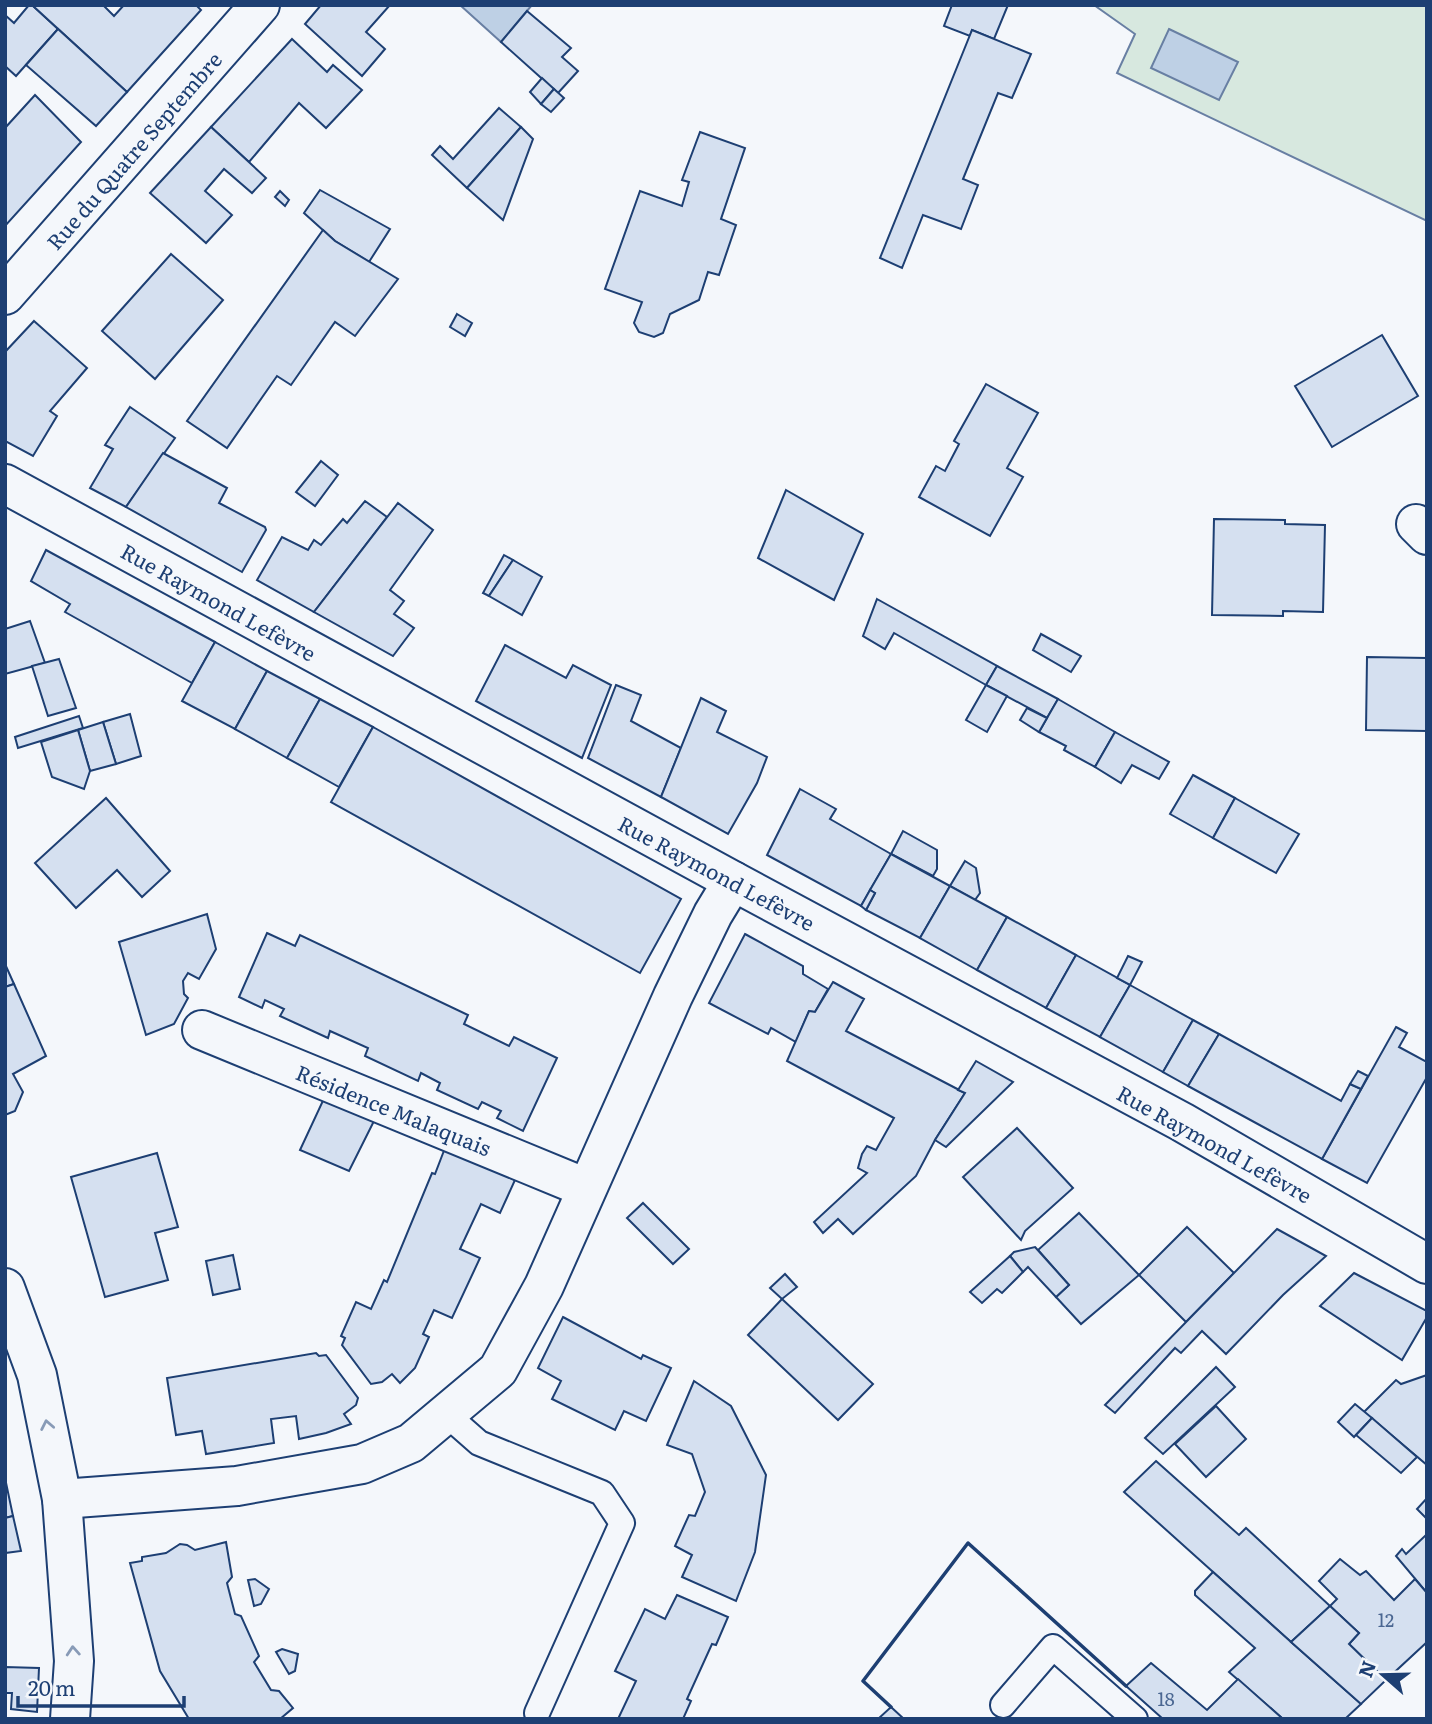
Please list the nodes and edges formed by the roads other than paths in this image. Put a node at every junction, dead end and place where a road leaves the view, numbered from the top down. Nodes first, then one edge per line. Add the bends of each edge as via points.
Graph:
1 (260, 5) edge
2 (5, 295) edge
3 (5, 484) edge
4 (733, 881) junction
5 (202, 1030) dead end
6 (586, 1188) junction
7 (1427, 1264) edge
8 (5, 1288) edge
9 (446, 1413) junction
10 (62, 1499) junction
11 (1003, 1705) dead end
12 (537, 1713) dead end
13 (70, 1719) edge
14 (1135, 1719) edge

1 - 2 street, Rue du Quatre Septembre
3 - 4 street, Rue Raymond Lefèvre
4 - 6 street via 673,996
4 - 7 street, Rue Raymond Lefèvre via 1182,1122
5 - 6 street, Résidence Malaquais
6 - 9 street via 544,1286 498,1370
10 -> 8 street via 34,1366
9 - 10 street via 411,1443 362,1464 237,1486
9 - 12 lane via 479,1443 602,1493 622,1523
13 -> 10 street via 74,1661
11 - 14 lane via 1053,1647

